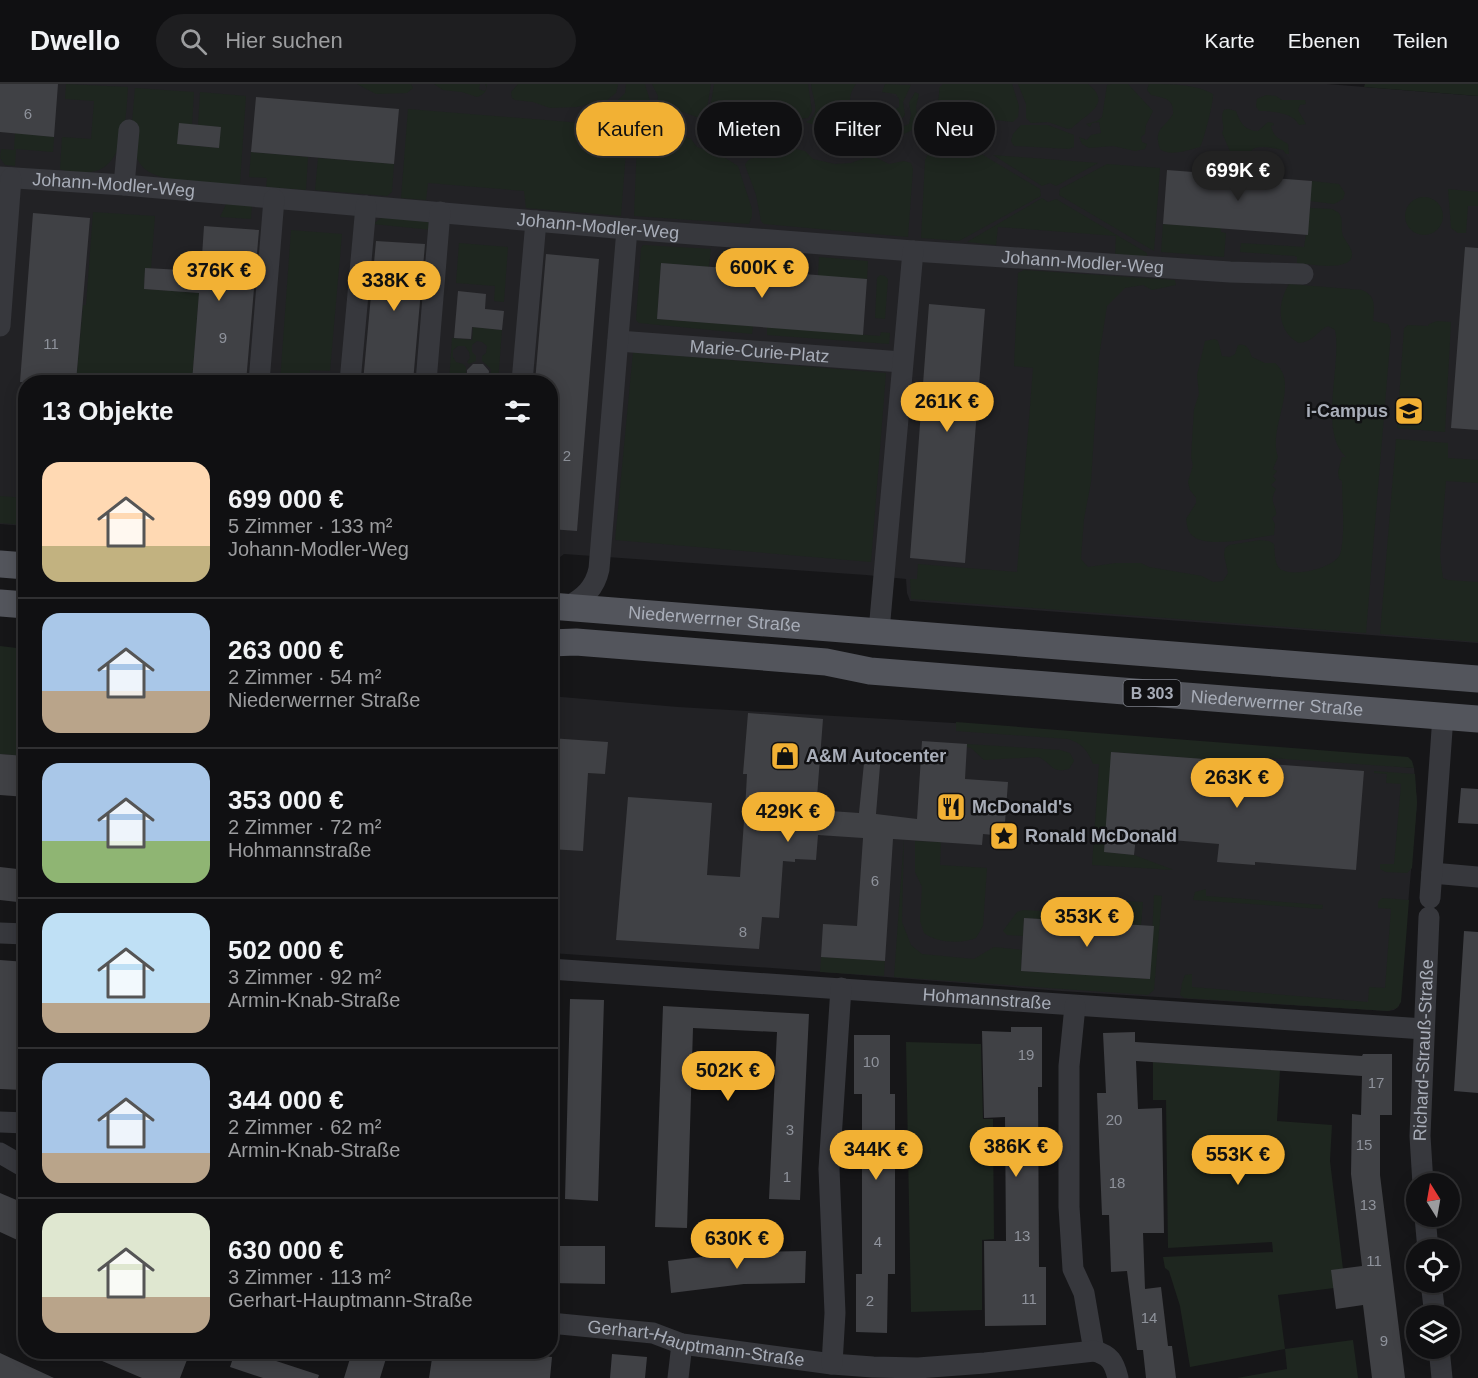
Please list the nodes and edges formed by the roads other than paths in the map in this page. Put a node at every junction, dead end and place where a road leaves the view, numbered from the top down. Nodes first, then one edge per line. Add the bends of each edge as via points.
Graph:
1 (129, 130) dead end
2 (6, 178) edge
3 (124, 185) junction
4 (274, 199) junction
5 (366, 206) junction
6 (440, 212) junction
7 (536, 221) junction
8 (627, 229) junction
9 (913, 251) junction
10 (1303, 274) dead end
11 (0, 326) edge
12 (618, 340) junction
13 (902, 362) junction
14 (260, 375) edge
15 (351, 375) edge
16 (427, 375) edge
17 (523, 375) edge
18 (0, 564) edge
19 (18, 565) edge
20 (0, 603) edge
21 (18, 604) edge
22 (559, 606) edge
23 (879, 632) junction
24 (558, 643) edge
25 (826, 662) junction
26 (1478, 679) edge
27 (1443, 716) junction
28 (1478, 719) edge
29 (1432, 873) junction
30 (1478, 877) edge
31 (0, 933) edge
32 (18, 934) edge
33 (558, 970) edge
34 (841, 988) junction
35 (1075, 1006) junction
36 (1424, 1029) junction
37 (0, 1122) edge
38 (18, 1123) edge
39 (0, 1153) edge
40 (18, 1163) edge
41 (1422, 1173) edge
42 (558, 1324) edge
43 (682, 1344) junction
44 (1094, 1351) junction
45 (1440, 1359) edge
46 (832, 1364) junction
47 (678, 1378) edge
48 (1118, 1378) edge
49 (1442, 1378) edge

1 - 3 street
2 - 3 street, Johann-Modler-Weg
2 - 11 street
3 - 4 street, Johann-Modler-Weg
4 - 5 street, Johann-Modler-Weg
4 - 14 street
5 - 6 street, Johann-Modler-Weg
5 - 15 street
6 - 7 street, Johann-Modler-Weg
6 - 16 street
7 - 8 street, Johann-Modler-Weg
7 - 17 street
8 - 9 street, Johann-Modler-Weg
8 - 12 street
9 - 10 street, Johann-Modler-Weg
9 - 13 street
12 - 13 street, Marie-Curie-Platz
12 - 22 street via 599,569 590,591
13 - 23 street
18 - 19 main road
20 - 21 main road
22 - 23 main road, Niederwerrner Straße / B 303
23 - 25 main road, Niederwerrner Straße / B 303 via 878,639 867,650
23 - 26 main road, Niederwerrner Straße / B 303
24 - 25 main road, Niederwerrner Straße / B 303
25 - 27 main road, Niederwerrner Straße / B 303 via 890,672
27 - 28 main road, Niederwerrner Straße / B 303
27 - 29 street, Richard-Strauß-Straße
29 - 30 street
29 - 36 street, Richard-Strauß-Straße
31 - 32 street
33 - 34 street, Hohmannstraße
34 - 35 street, Hohmannstraße
34 - 46 street via 829,1169 835,1313
35 - 36 street, Hohmannstraße
35 - 44 street via 1069,1066 1069,1207 1073,1269 1084,1293
36 - 41 street, Richard-Strauß-Straße
37 - 38 street
39 - 40 street
42 - 43 street, Gerhart-Hauptmann-Straße via 653,1333
43 - 46 street, Gerhart-Hauptmann-Straße
43 - 47 street
44 - 46 street, Gerhart-Hauptmann-Straße via 918,1368
44 - 48 street via 1112,1358
45 - 49 street

